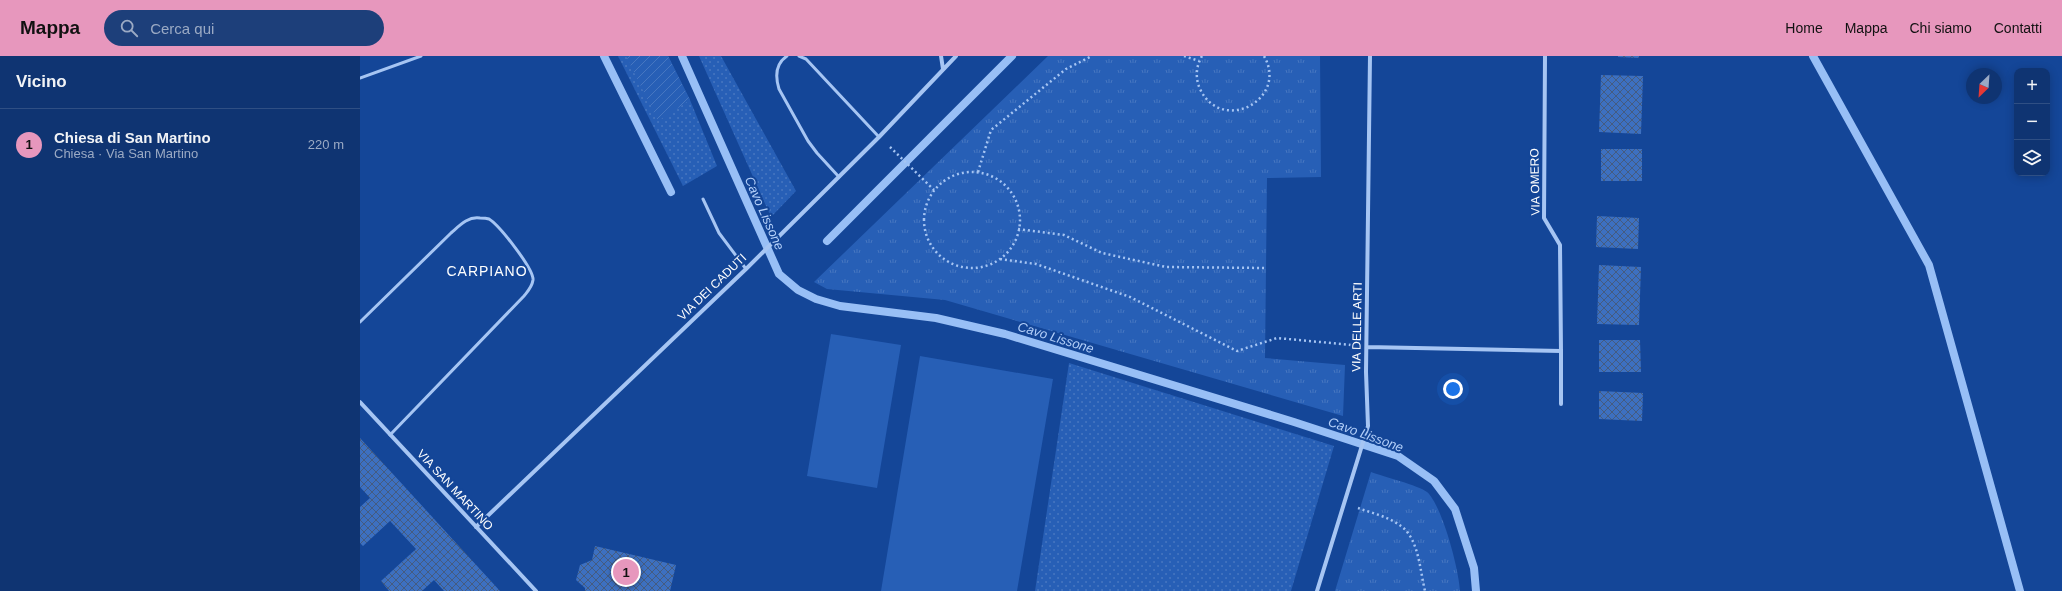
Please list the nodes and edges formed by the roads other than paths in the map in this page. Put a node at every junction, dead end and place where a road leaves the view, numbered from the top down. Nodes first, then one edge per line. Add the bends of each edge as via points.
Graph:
1 (421, 56) edge
2 (788, 56) edge
3 (799, 56) edge
4 (942, 56) edge
5 (956, 56) edge
6 (1370, 56) edge
7 (1545, 56) edge
8 (943, 69) junction
9 (360, 78) edge
10 (879, 137) junction
11 (839, 177) junction
12 (703, 199) dead end
13 (746, 269) junction
14 (360, 322) edge
15 (1367, 347) junction
16 (1561, 351) junction
17 (360, 402) edge
18 (1561, 404) dead end
19 (390, 435) junction
20 (476, 527) junction
21 (536, 591) edge
22 (1317, 591) edge

1 - 9 lane
2 - 11 lane via 781,60 777,69 776,80 779,89 808,141
3 - 10 lane via 806,59
4 - 8 street
5 - 8 street, VIA DEI CADUTI
6 - 15 street, VIA DELLE ARTI
7 - 16 street, VIA OMERO via 1544,218 1560,245
8 - 10 street, VIA DEI CADUTI
10 - 11 street, VIA DEI CADUTI
11 - 13 street, VIA DEI CADUTI
12 - 13 lane via 719,233
13 - 20 street, VIA DEI CADUTI
14 - 19 lane via 465,221 478,217 488,219 496,225 530,267 533,280 524,296
15 - 16 street
15 - 22 street, VIA DELLE ARTI via 1368,426
16 - 18 street, VIA OMERO
17 - 19 street, VIA SAN MARTINO
19 - 20 street, VIA SAN MARTINO
20 - 21 street, VIA SAN MARTINO

